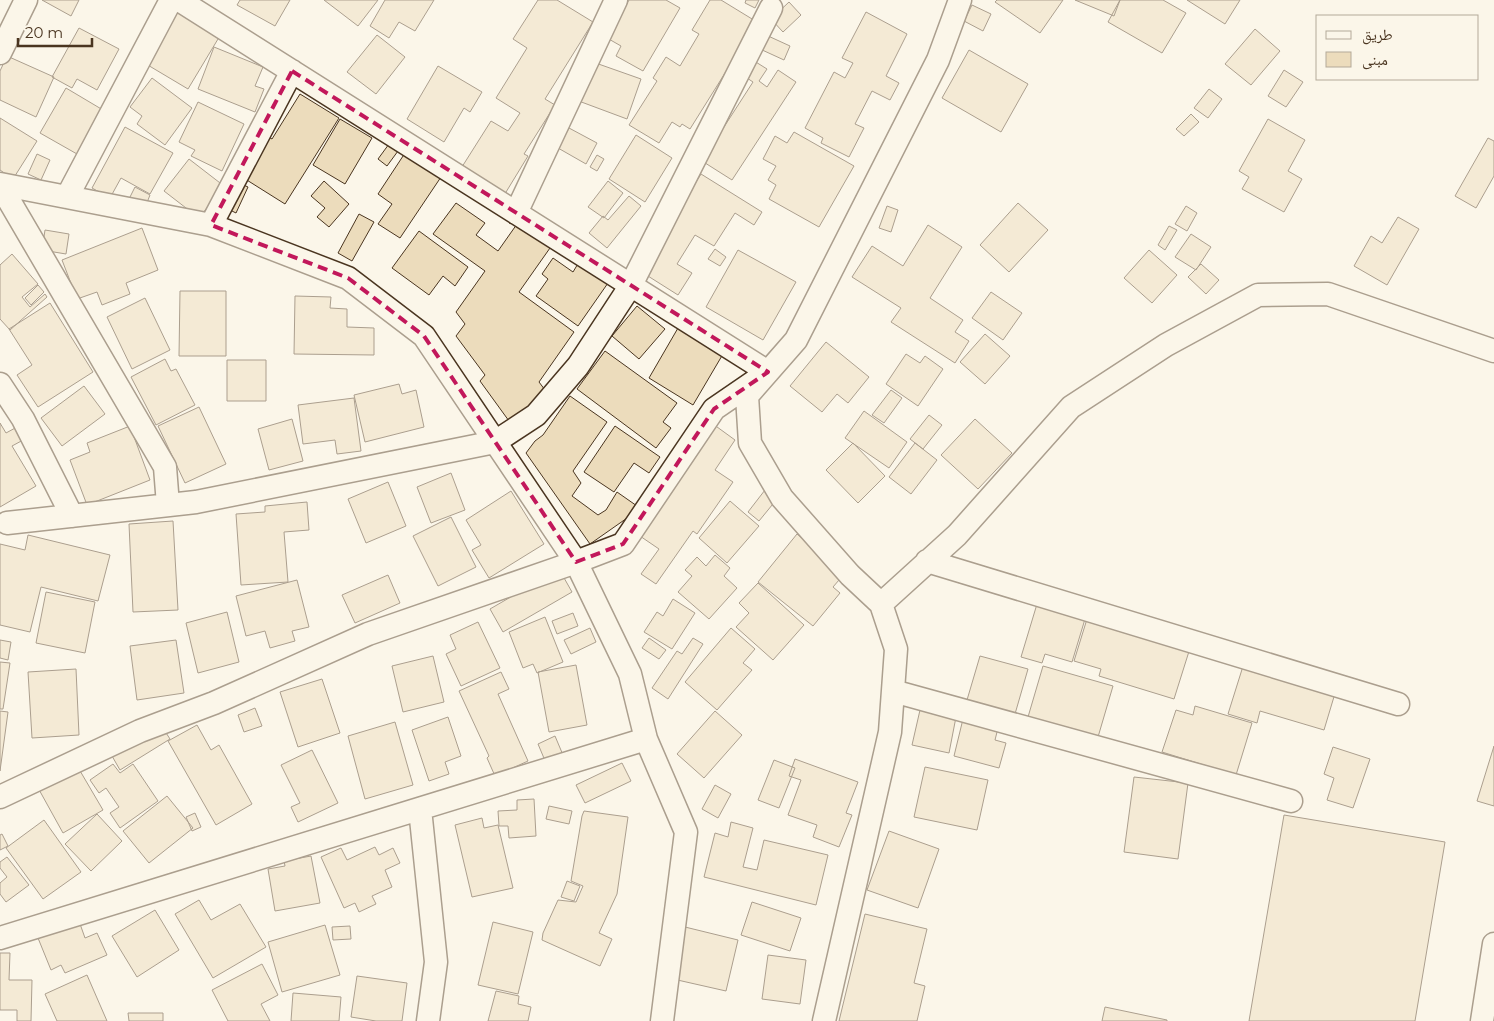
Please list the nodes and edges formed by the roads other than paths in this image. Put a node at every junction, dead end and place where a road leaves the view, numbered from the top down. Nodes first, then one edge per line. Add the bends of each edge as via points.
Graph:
1 (26, 0) edge
2 (171, 0) edge
3 (179, 0) edge
4 (616, 0) edge
5 (960, 0) edge
6 (771, 8) dead end
7 (0, 53) edge
8 (292, 71) junction
9 (0, 184) edge
10 (67, 197) junction
11 (516, 213) junction
12 (211, 225) junction
13 (631, 285) junction
14 (1494, 351) edge
15 (768, 372) junction
16 (0, 384) edge
17 (495, 442) junction
18 (168, 505) junction
19 (72, 516) junction
20 (7, 523) dead end
21 (576, 562) junction
22 (927, 562) junction
23 (881, 604) junction
24 (893, 691) junction
25 (1398, 704) dead end
26 (646, 740) junction
27 (0, 797) edge
28 (1291, 800) dead end
29 (420, 809) junction
30 (0, 938) edge
31 (1494, 944) edge
32 (428, 1021) edge
33 (662, 1021) edge
34 (824, 1021) edge
35 (1482, 1021) edge

1 - 7 street
2 - 10 street
3 - 8 street
4 - 11 street
5 - 15 street via 938,60 801,331
6 - 13 street
8 - 11 street
8 - 12 street
9 - 10 street
9 - 18 street via 165,467
10 - 12 street
11 - 13 street
12 - 17 street via 348,278 424,336
13 - 15 street
13 - 17 street via 578,366 536,415
14 - 22 street via 1328,294 1258,295 1166,345 1071,407 957,535
15 - 21 street via 714,409 623,544
15 - 23 street via 747,396 750,443 782,498
16 - 19 street via 23,419
17 - 18 street
17 - 21 street
18 - 19 street
19 - 20 street
21 - 26 street via 630,674
21 - 27 street via 368,634 214,703 140,731
22 - 23 street
22 - 25 street
23 - 24 street via 896,649
24 - 28 street
24 - 34 street via 890,732
26 - 29 street
26 - 33 street via 686,832
29 - 30 street
29 - 32 street via 436,962
31 - 35 street

